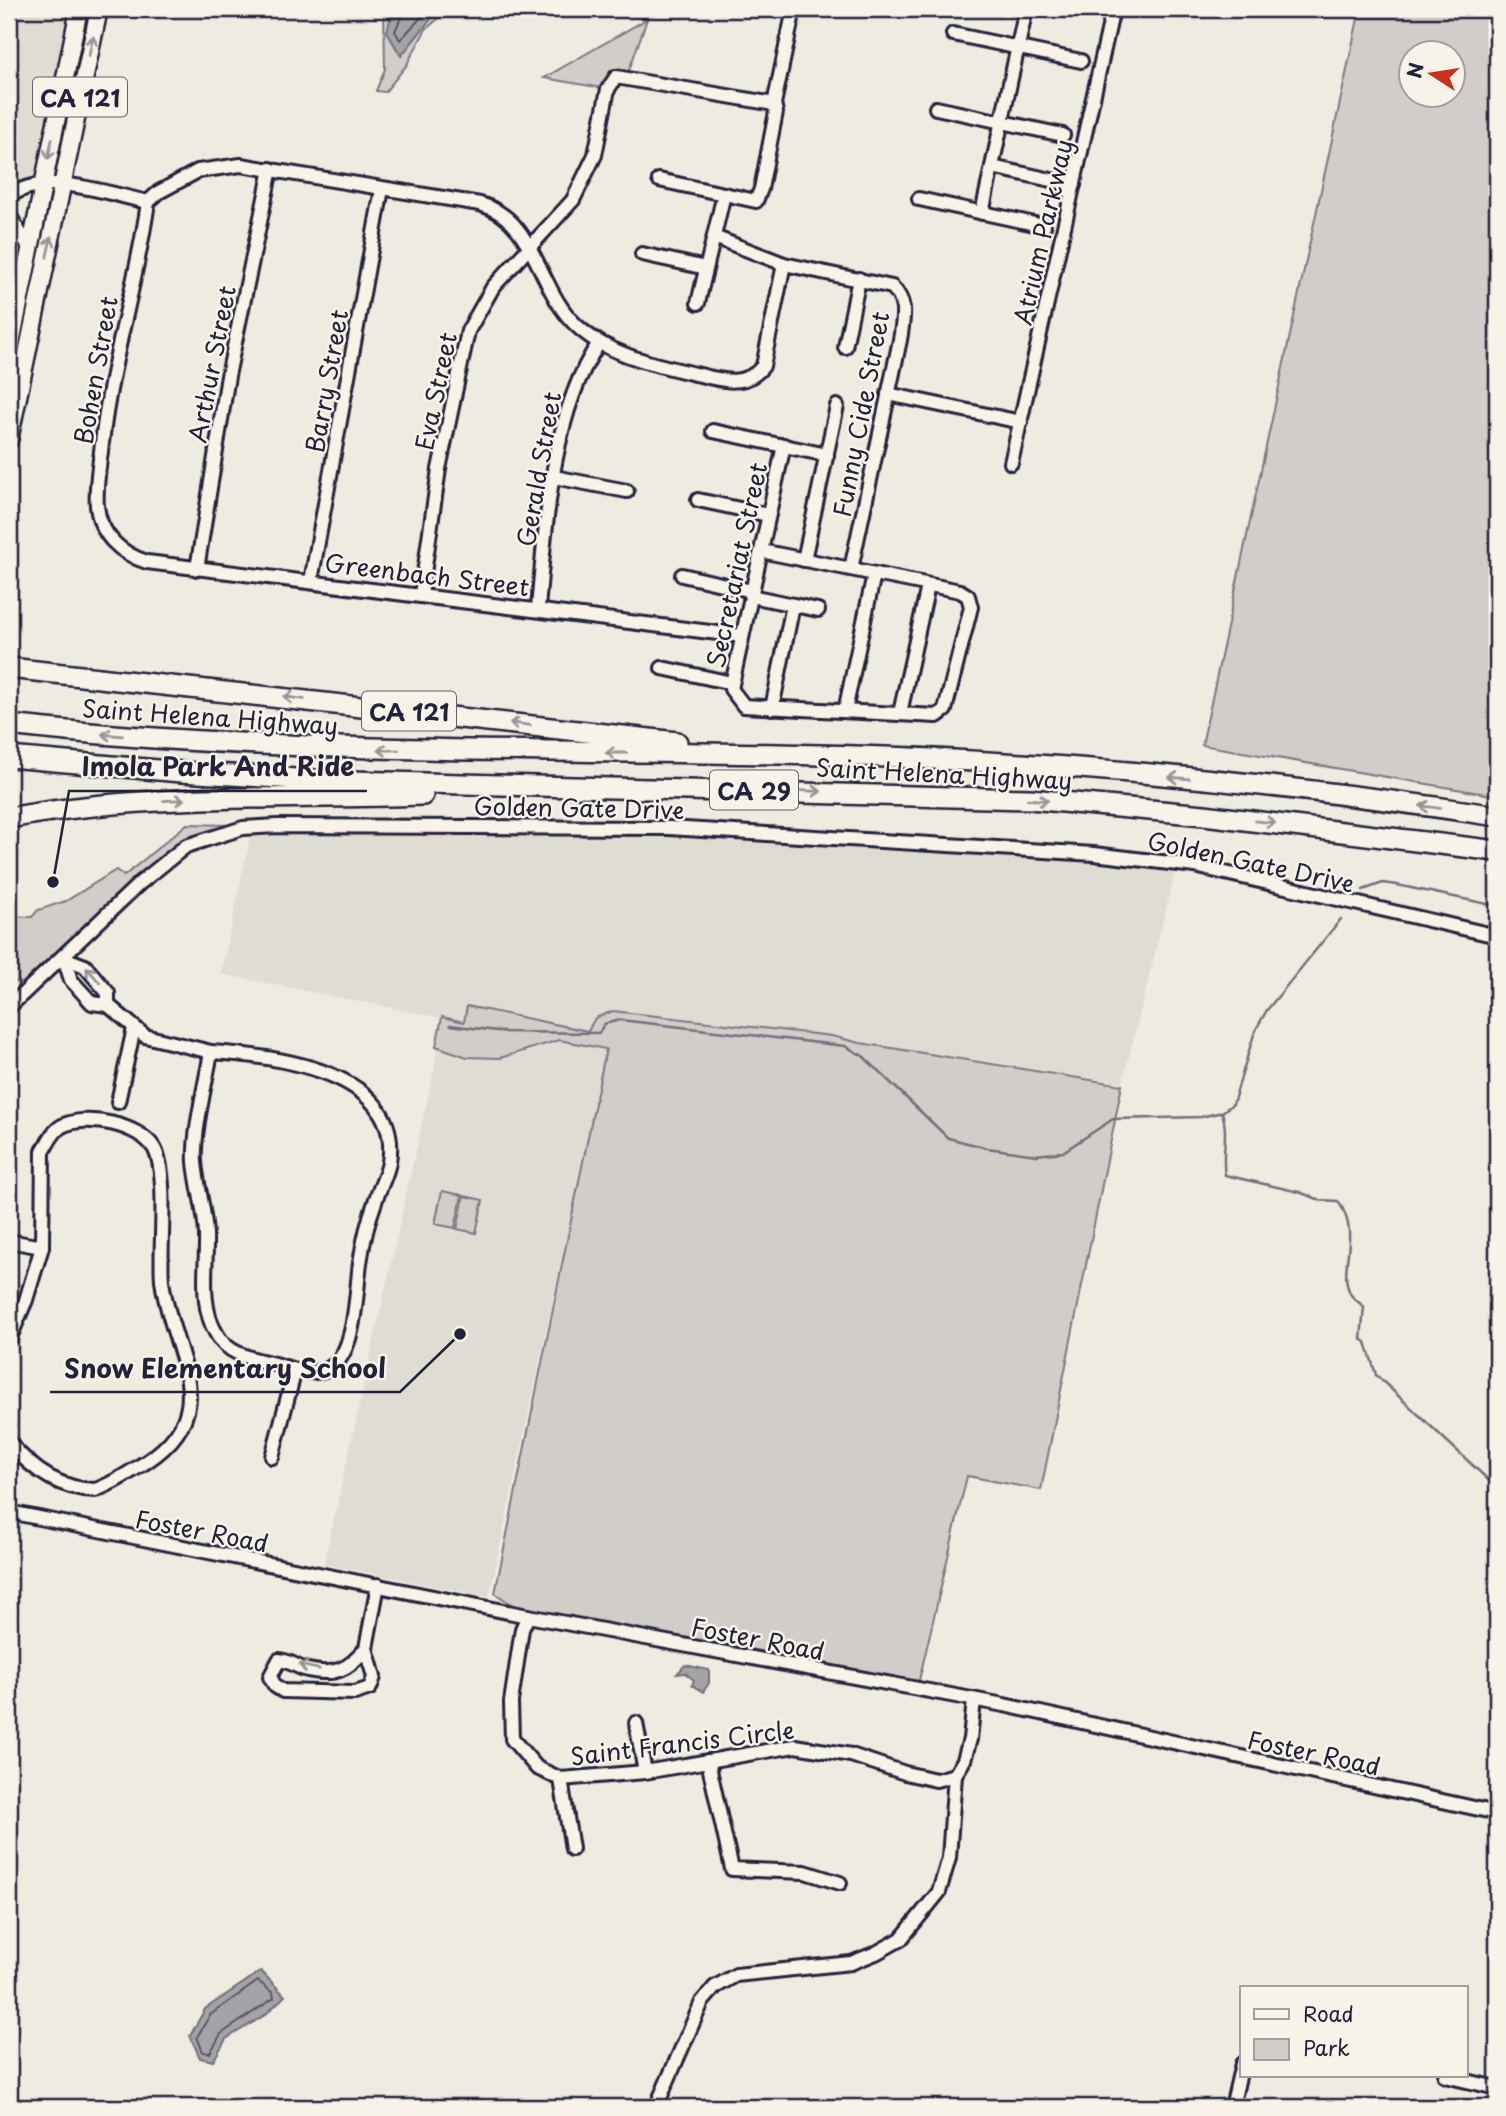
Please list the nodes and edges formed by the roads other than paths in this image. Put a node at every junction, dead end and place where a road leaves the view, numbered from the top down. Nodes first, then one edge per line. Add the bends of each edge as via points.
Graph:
1 (79, 9) edge
2 (99, 9) edge
3 (794, 9) edge
4 (1026, 9) edge
5 (1113, 9) edge
6 (953, 34) dead end
7 (1019, 48) junction
8 (1081, 61) dead end
9 (774, 104) junction
10 (936, 108) dead end
11 (1001, 122) junction
12 (1063, 135) dead end
13 (992, 167) junction
14 (271, 169) junction
15 (659, 180) dead end
16 (42, 185) junction
17 (62, 185) junction
18 (1074, 185) junction
19 (382, 189) junction
20 (724, 194) junction
21 (9, 197) edge
22 (919, 199) dead end
23 (148, 202) junction
24 (982, 213) junction
25 (9, 215) edge
26 (1044, 226) dead end
27 (714, 237) junction
28 (529, 247) junction
29 (30, 249) junction
30 (642, 254) dead end
31 (784, 264) junction
32 (706, 268) junction
33 (859, 279) junction
34 (698, 303) dead end
35 (599, 343) junction
36 (845, 347) dead end
37 (9, 354) edge
38 (888, 394) junction
39 (837, 406) dead end
40 (1021, 422) junction
41 (713, 431) dead end
42 (9, 440) edge
43 (784, 445) junction
44 (827, 455) junction
45 (1011, 463) dead end
46 (554, 477) junction
47 (627, 491) dead end
48 (698, 500) dead end
49 (768, 515) junction
50 (112, 543) joint
51 (761, 551) junction
52 (804, 559) junction
53 (197, 569) junction
54 (851, 569) junction
55 (874, 574) junction
56 (681, 575) dead end
57 (311, 581) junction
58 (928, 586) junction
59 (751, 593) junction
60 (421, 594) junction
61 (793, 605) junction
62 (538, 609) junction
63 (818, 610) dead end
64 (742, 636) junction
65 (9, 661) edge
66 (9, 668) edge
67 (662, 668) dead end
68 (37, 671) junction
69 (732, 683) junction
70 (772, 708) junction
71 (845, 711) junction
72 (900, 713) junction
73 (9, 725) edge
74 (782, 754) junction
75 (9, 757) edge
76 (757, 790) junction
77 (1497, 816) edge
78 (9, 818) edge
79 (1497, 851) edge
80 (1497, 936) edge
81 (64, 958) junction
82 (108, 1005) junction
83 (9, 1007) edge
84 (134, 1028) junction
85 (211, 1052) junction
86 (118, 1102) dead end
87 (9, 1241) edge
88 (42, 1247) junction
89 (9, 1340) edge
90 (295, 1370) junction
91 (9, 1442) edge
92 (272, 1457) dead end
93 (9, 1512) edge
94 (378, 1585) junction
95 (528, 1616) junction
96 (366, 1648) junction
97 (975, 1700) junction
98 (636, 1724) dead end
99 (708, 1760) junction
100 (645, 1772) junction
101 (955, 1775) junction
102 (561, 1779) junction
103 (1497, 1813) edge
104 (572, 1849) dead end
105 (839, 1883) dead end
106 (1240, 2073) edge
107 (1454, 2078) edge
108 (1497, 2088) edge
109 (656, 2107) edge
110 (1232, 2107) edge

1 -> 16 main road, CA 121
17 -> 2 main road, CA 121
3 - 9 street
4 - 7 street
5 - 18 street, Atrium Parkway
6 - 7 street
7 - 8 street
7 - 11 street
9 - 20 street via 756,201
9 - 28 street, Eva Street via 616,77 608,89 595,155 573,200
10 - 11 street
11 - 12 street
11 - 13 street
13 - 18 street
13 - 24 street
14 - 19 street
14 - 23 street via 241,165 198,171
14 - 53 street, Arthur Street via 228,376
15 - 20 street
16 - 17 street
16 - 21 street via 19,189
16 - 29 main road, CA 121
17 - 23 street
42 -> 17 main road, CA 121
18 - 40 street, Atrium Parkway
19 - 28 street via 495,208 508,216
19 - 57 street, Barry Street
20 - 27 street
22 - 24 street
23 - 50 street, Bohen Street via 108,391 98,481 97,507
24 - 26 street
25 - 29 street
27 - 31 street, Funny Cide Street
27 - 32 street
28 - 35 street via 559,307
28 - 60 street, Eva Street via 493,287 468,331 439,470
29 - 37 main road, CA 121
30 - 32 street
31 - 33 street, Funny Cide Street
31 - 35 street via 763,366 742,382 667,367
32 - 34 street
33 - 36 street
33 - 38 street, Funny Cide Street via 892,287 901,295 904,312
35 - 46 street, Gerald Street via 573,388
38 - 40 street
38 - 54 street, Funny Cide Street
39 - 44 street
40 - 45 street, Atrium Parkway
41 - 43 street
43 - 44 street
43 - 49 street, Secretariat Street
44 - 52 street
46 - 47 street
46 - 62 street, Gerald Street
48 - 49 street
49 - 51 street, Secretariat Street
50 - 53 street, Greenbach Street via 147,562
51 - 52 street
51 - 59 street, Secretariat Street
52 - 54 street
53 - 57 street, Greenbach Street
54 - 55 street
55 - 58 street
55 - 71 street
56 - 59 street
57 - 60 street, Greenbach Street
58 - 72 street
58 - 72 street, Secretariat Street via 960,591 968,596 971,607 950,702 937,716
59 - 61 street
59 - 64 street, Secretariat Street
60 - 62 street, Greenbach Street
61 - 63 street
61 - 70 street
62 - 64 street, Greenbach Street
64 - 69 street, Secretariat Street
65 - 68 highway, CA 121
66 - 68 highway
67 - 69 street
74 -> 68 highway, CA 121
69 - 70 street, Secretariat Street via 731,689 744,706
70 - 71 street, Secretariat Street
71 - 72 street, Secretariat Street
74 -> 73 highway, Saint Helena Highway / CA 29 via 300,747
77 -> 74 highway, Saint Helena Highway / CA 29 via 1132,774
75 - 76 highway, Saint Helena Highway / CA 29 via 270,778
78 -> 76 highway via 62,809 201,799
76 -> 79 highway, Saint Helena Highway / CA 29 via 1081,803
80 - 81 street, Golden Gate Drive via 1195,866 1094,854 669,828 277,826 243,828 187,846 140,883
82 -> 81 street via 108,993 85,966
81 - 82 street via 71,980 92,1003
81 - 83 street, Golden Gate Drive
82 - 84 street
84 - 85 street via 168,1044
84 - 86 street
85 - 90 street via 195,1159 206,1231 206,1310 225,1345 242,1356
85 - 90 street via 252,1055 328,1075 362,1091 383,1115 391,1134 389,1164 361,1257 349,1342 333,1367 316,1373
87 - 88 street
88 - 89 street
88 - 91 street via 43,1151 51,1137 62,1126 84,1122 107,1123 147,1138 156,1152 163,1221 162,1280 190,1394 188,1415 179,1434 156,1455 95,1490 47,1477 28,1466
90 - 92 street
93 - 94 street, Foster Road
94 - 95 street, Foster Road
94 - 96 street
95 - 97 street, Foster Road
95 - 102 street, Saint Francis Circle via 511,1702 512,1739 537,1768
96 -> 96 street via 351,1667 339,1671 303,1668 279,1660 270,1677 283,1691 363,1693 374,1677
97 - 101 street via 970,1739
97 - 103 street, Foster Road
98 - 100 street
99 - 100 street, Saint Francis Circle
99 - 101 street, Saint Francis Circle via 795,1746 851,1755 936,1780
99 - 105 street via 732,1869 805,1872
100 - 102 street, Saint Francis Circle
101 - 109 street via 949,1858 939,1892 901,1939 851,1963 758,1971 737,1975 715,1987 702,2002
102 - 104 street
106 - 110 street
107 - 108 street

